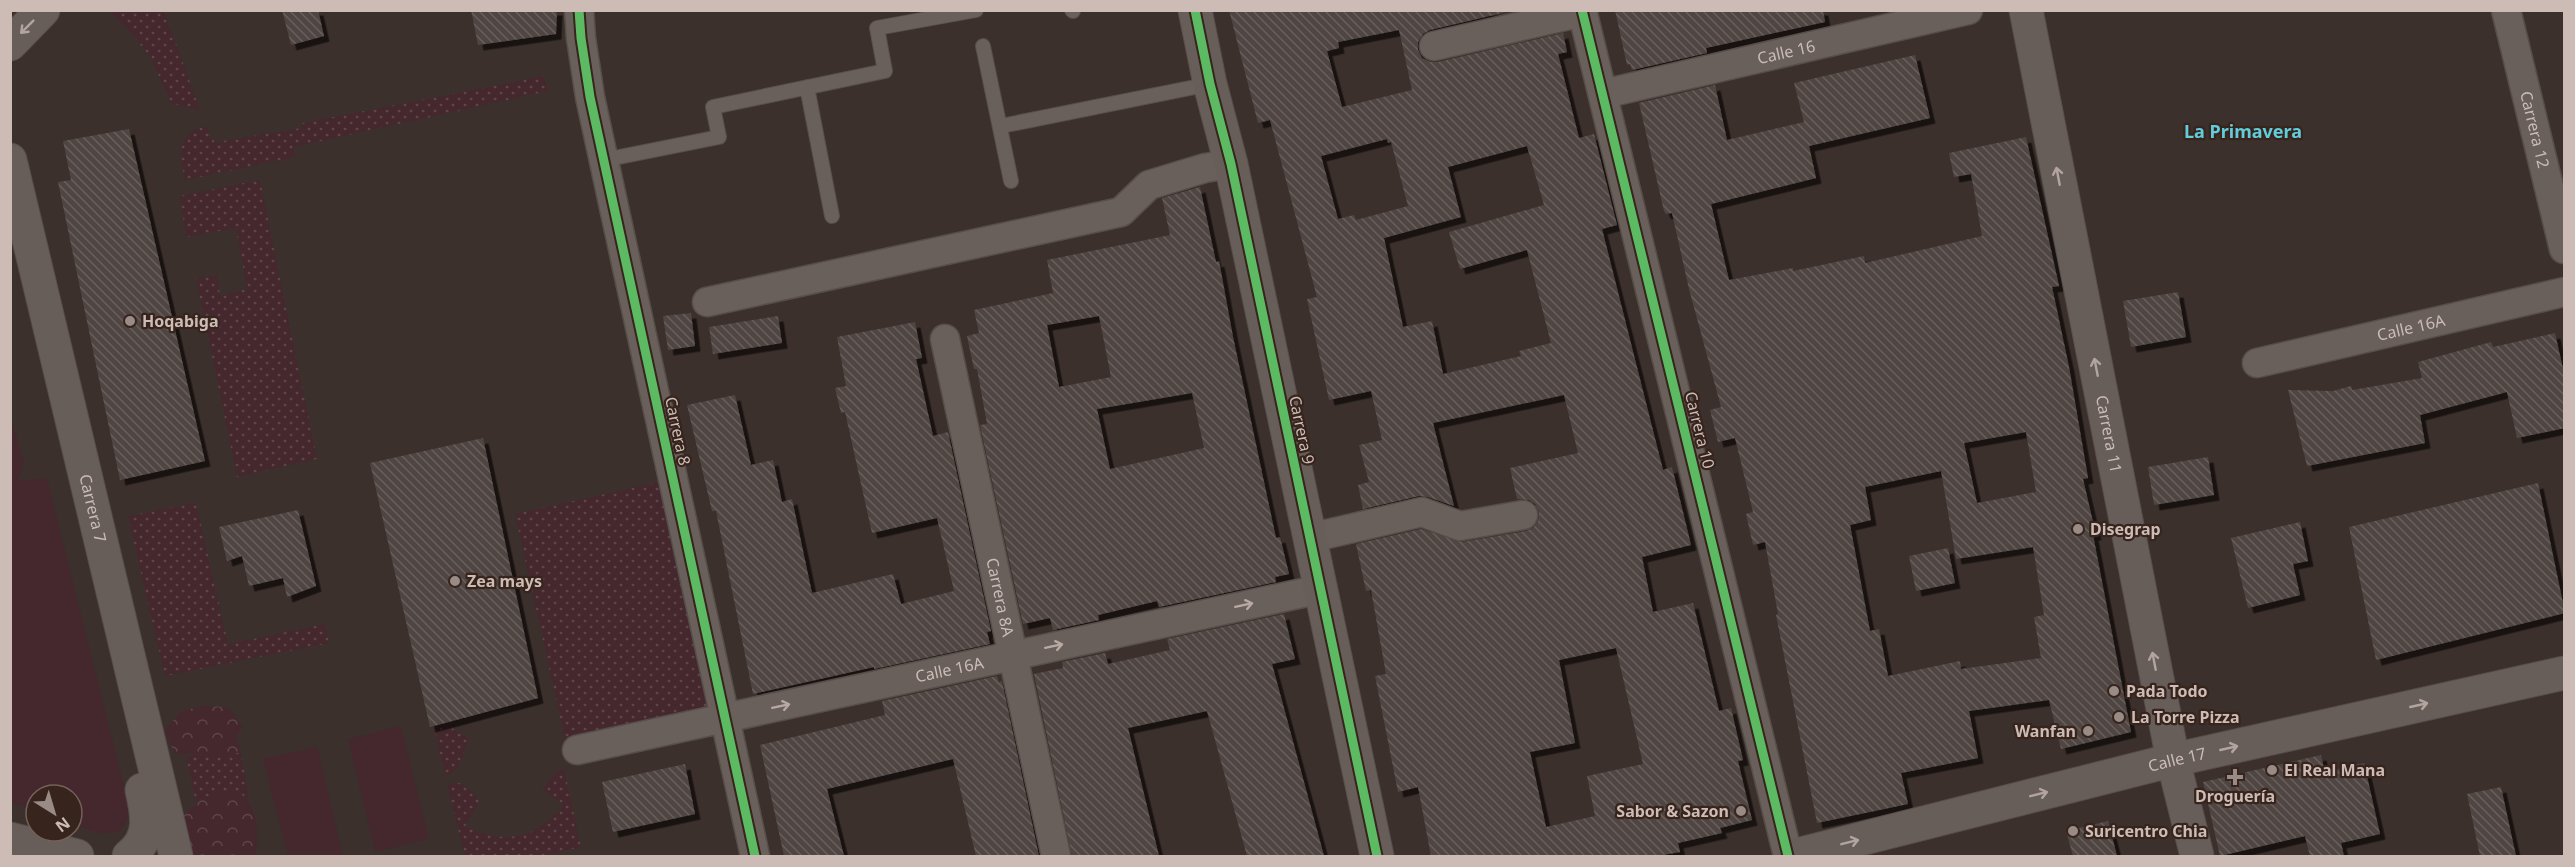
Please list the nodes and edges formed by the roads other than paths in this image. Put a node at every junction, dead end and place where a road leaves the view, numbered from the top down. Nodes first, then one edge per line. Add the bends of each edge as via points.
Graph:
1 (43, 10) edge
2 (579, 10) edge
3 (976, 10) edge
4 (1195, 10) edge
5 (1968, 10) edge
6 (2026, 10) edge
7 (2506, 10) edge
8 (1583, 11) edge
9 (10, 44) edge
10 (983, 46) dead end
11 (1434, 46) dead end
12 (1210, 84) junction
13 (807, 87) junction
14 (1603, 94) junction
15 (1001, 126) junction
16 (10, 160) edge
17 (604, 160) junction
18 (1231, 164) junction
19 (1011, 181) dead end
20 (2557, 183) edge
21 (832, 216) dead end
22 (10, 231) edge
23 (2565, 249) edge
24 (2565, 292) edge
25 (707, 302) dead end
26 (945, 339) dead end
27 (2257, 363) dead end
28 (1523, 515) dead end
29 (1310, 538) junction
30 (1321, 589) junction
31 (1012, 655) junction
32 (2565, 673) edge
33 (724, 718) junction
34 (578, 750) dead end
35 (2173, 760) junction
36 (10, 839) edge
37 (77, 856) edge
38 (129, 856) edge
39 (176, 856) edge
40 (754, 856) edge
41 (1056, 856) edge
42 (1377, 856) edge
43 (1788, 856) edge
44 (1794, 856) edge
45 (2197, 856) edge

1 -> 9 street
2 - 17 street, Carrera 8 via 587,81
3 - 13 lane via 877,28 885,71
4 - 12 street, Carrera 9
5 - 14 street, Calle 16
35 -> 6 street, Carrera 11
7 - 20 street, Carrera 12
8 - 11 street
8 - 14 street, Carrera 10
10 - 15 lane
12 - 15 lane
12 - 18 street, Carrera 9
13 - 17 lane via 713,107 719,137
13 - 21 lane
14 - 43 street, Carrera 10
15 - 19 lane
16 - 39 street, Carrera 7
17 - 33 street, Carrera 8
18 - 25 street via 1149,185 1121,212
18 - 29 street, Carrera 9
20 - 23 street, Carrera 12
22 - 38 street, Carrera 7 via 147,810 145,837
24 - 27 street, Calle 16A
26 - 31 street, Carrera 8A
28 - 29 street via 1460,525 1422,513
29 - 30 street, Carrera 9
31 -> 30 street, Calle 16A
30 - 42 street, Carrera 9
33 -> 31 street, Calle 16A
31 - 41 street, Carrera 8A
35 -> 32 street, Calle 17
33 - 34 street, Calle 16A
33 - 40 street, Carrera 8
44 -> 35 street, Calle 17
35 - 45 street, Carrera 11
36 - 37 street

